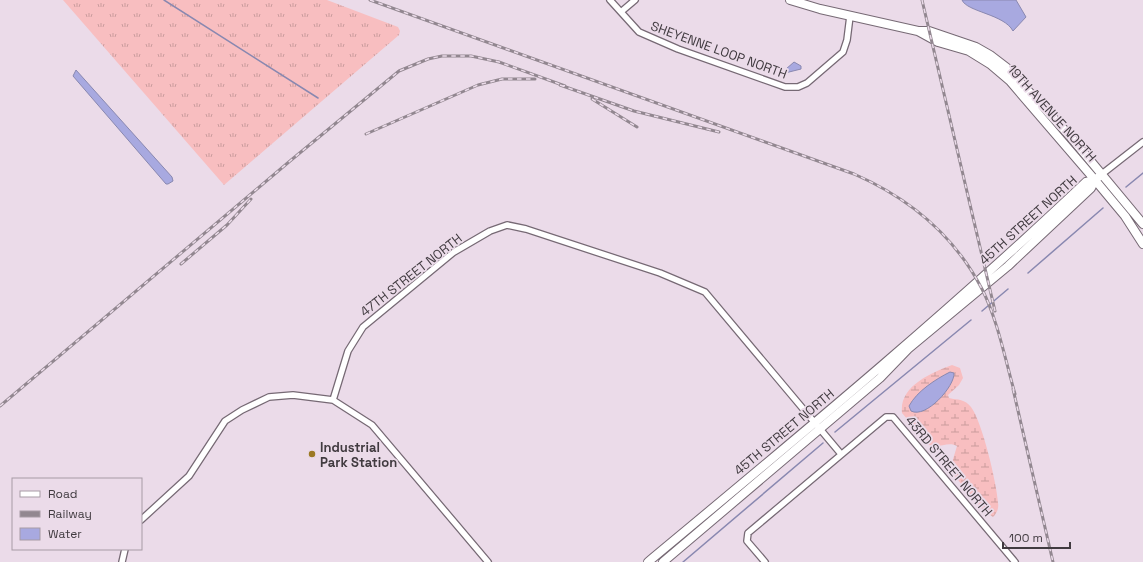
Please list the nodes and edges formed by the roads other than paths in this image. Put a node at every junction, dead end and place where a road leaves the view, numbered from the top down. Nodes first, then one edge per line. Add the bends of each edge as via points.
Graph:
1 (610, 0) edge
2 (635, 0) edge
3 (790, 0) edge
4 (622, 11) junction
5 (850, 16) junction
6 (918, 31) junction
7 (1143, 142) edge
8 (1102, 174) junction
9 (1095, 180) junction
10 (1143, 224) edge
11 (1143, 244) edge
12 (333, 400) junction
13 (817, 426) junction
14 (841, 454) junction
15 (142, 519) edge
16 (125, 550) edge
17 (122, 562) edge
18 (488, 562) edge
19 (648, 562) edge
20 (663, 562) edge
21 (765, 562) edge
22 (1015, 562) edge

1 - 4 street, SHEYENNE LOOP NORTH
2 - 4 street
3 - 5 main road, 19TH AVENUE NORTH
4 - 5 street, SHEYENNE LOOP NORTH via 639,32 678,49 785,87 798,87 807,83 843,52
5 - 6 main road, 19TH AVENUE NORTH
6 - 8 main road, 19TH AVENUE NORTH via 929,31 966,43 990,55 1016,77
6 - 9 main road, 19TH AVENUE NORTH via 938,42 969,51 1004,75
7 - 8 street
8 - 9 main road, 45TH STREET NORTH
8 - 10 main road, 19TH AVENUE NORTH
9 - 11 main road, 19TH AVENUE NORTH via 1125,216
9 - 13 main road, 45TH STREET NORTH via 1086,182 1007,257
12 - 13 street, 47TH STREET NORTH via 348,351 363,327 454,252 490,231 506,226 526,228 660,273 706,292
12 - 15 street via 293,395 268,397 242,410 225,421 190,476
12 - 18 street via 372,425
13 - 14 street
13 - 19 main road, 45TH STREET NORTH
13 - 20 main road, 45TH STREET NORTH
14 - 21 street via 748,533 747,540
14 - 22 street, 43RD STREET NORTH via 886,417 894,417
16 - 17 street

